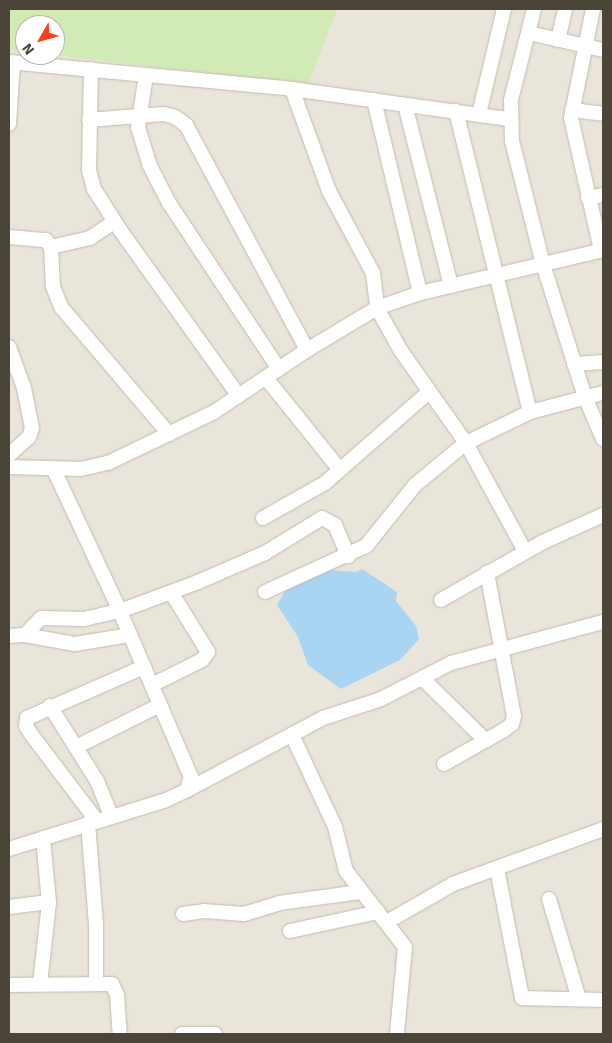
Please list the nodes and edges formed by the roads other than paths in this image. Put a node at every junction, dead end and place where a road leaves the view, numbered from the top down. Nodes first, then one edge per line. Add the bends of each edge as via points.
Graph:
1 (504, 9) edge
2 (534, 9) edge
3 (565, 9) edge
4 (593, 9) edge
5 (528, 33) junction
6 (558, 40) junction
7 (584, 46) junction
8 (603, 50) edge
9 (11, 62) edge
10 (90, 69) junction
11 (146, 75) junction
12 (292, 90) junction
13 (374, 100) junction
14 (405, 104) junction
15 (572, 110) junction
16 (456, 111) junction
17 (479, 114) junction
18 (603, 114) edge
19 (140, 118) junction
20 (510, 118) junction
21 (89, 120) junction
22 (9, 124) edge
23 (603, 195) edge
24 (588, 198) junction
25 (114, 222) junction
26 (9, 237) edge
27 (51, 247) junction
28 (602, 250) edge
29 (543, 264) junction
30 (496, 274) junction
31 (451, 285) junction
32 (420, 293) junction
33 (377, 308) junction
34 (9, 347) edge
35 (307, 350) junction
36 (603, 362) edge
37 (574, 364) junction
38 (279, 369) junction
39 (266, 378) junction
40 (429, 392) junction
41 (603, 393) edge
42 (240, 396) junction
43 (584, 397) junction
44 (530, 412) junction
45 (169, 434) junction
46 (603, 440) edge
47 (466, 443) junction
48 (9, 455) edge
49 (9, 467) edge
50 (53, 468) junction
51 (340, 470) junction
52 (603, 515) edge
53 (263, 518) dead end
54 (525, 551) junction
55 (348, 556) junction
56 (487, 573) junction
57 (171, 592) junction
58 (265, 592) dead end
59 (441, 600) dead end
60 (120, 611) junction
61 (603, 622) edge
62 (13, 635) edge
63 (130, 635) junction
64 (502, 650) junction
65 (144, 667) junction
66 (423, 678) junction
67 (152, 685) junction
68 (160, 705) junction
69 (50, 706) junction
70 (292, 735) junction
71 (486, 741) junction
72 (76, 747) junction
73 (444, 764) dead end
74 (187, 790) junction
75 (112, 816) junction
76 (92, 822) junction
77 (603, 828) edge
78 (43, 838) junction
79 (9, 848) edge
80 (497, 869) junction
81 (360, 892) junction
82 (550, 899) dead end
83 (49, 902) junction
84 (9, 907) edge
85 (183, 914) dead end
86 (382, 917) junction
87 (290, 931) dead end
88 (96, 983) junction
89 (40, 984) junction
90 (9, 985) edge
91 (579, 999) junction
92 (603, 1000) edge
93 (120, 1034) edge
94 (182, 1034) edge
95 (215, 1034) edge
96 (398, 1034) edge

1 - 17 street
2 - 5 street
3 - 6 street
4 - 7 street
5 - 6 street
5 - 20 street via 516,75
6 - 7 street
7 - 8 street
7 - 15 street
9 - 10 street
9 - 22 street
10 - 11 street
10 - 21 street
11 - 12 street
11 - 19 street
12 - 13 street
12 - 33 street via 329,191 373,272
13 - 14 street
13 - 32 street
14 - 16 street
14 - 31 street
15 - 18 street
15 - 24 street via 577,153
16 - 17 street
16 - 30 street
17 - 20 street
19 - 21 street
19 - 35 street via 164,114 186,125
19 - 38 street via 142,147 168,203
20 - 29 street via 512,141
21 - 25 street via 89,170 94,189
23 - 24 street
24 - 28 street
25 - 27 street via 90,238
25 - 42 street
26 - 27 street via 46,240
27 - 45 street via 50,273 61,307
28 - 29 street
29 - 30 street
29 - 37 street
30 - 31 street
30 - 44 street
31 - 32 street
32 - 33 street
33 - 35 street
33 - 40 street
34 - 48 street via 22,380 32,428 29,437
35 - 38 street
36 - 37 street
37 - 43 street
38 - 39 street
39 - 42 street
39 - 51 street
40 - 47 street
40 - 51 street
41 - 43 street
42 - 45 street
43 - 44 street
43 - 46 street
44 - 47 street
45 - 50 street via 94,468
47 - 54 street
47 - 55 street via 430,470 378,533
49 - 50 street
50 - 60 street
51 - 53 street via 308,494
52 - 54 street
54 - 56 street
55 - 57 street via 335,524 322,518 265,553
55 - 58 street
56 - 59 street
56 - 64 street
57 - 60 street
57 - 67 street via 208,652 202,660
60 - 62 street via 84,619 41,618
60 - 63 street
61 - 64 street
62 - 63 street via 75,644
63 - 65 street
64 - 66 street via 451,663
64 - 71 street via 514,716 512,724
65 - 67 street
65 - 69 street
66 - 70 street via 381,699 323,718
66 - 71 street
67 - 68 street
68 - 72 street
68 - 74 street via 187,763 191,777
69 - 72 street
69 - 76 street via 27,718 26,726
70 - 74 street
70 - 81 street via 335,827 346,872
71 - 73 street
72 - 75 street via 104,793
74 - 75 street via 166,800
75 - 76 street
76 - 78 street
76 - 88 street
77 - 80 street
78 - 79 street
78 - 83 street
80 - 86 street via 438,890
80 - 91 street via 522,998
81 - 85 street via 279,903 244,914 204,911
81 - 86 street
82 - 91 street
83 - 84 street
83 - 89 street
86 - 87 street
86 - 96 street via 405,947
88 - 89 street
88 - 93 street via 108,982 116,988
89 - 90 street
91 - 92 street
94 - 95 street

